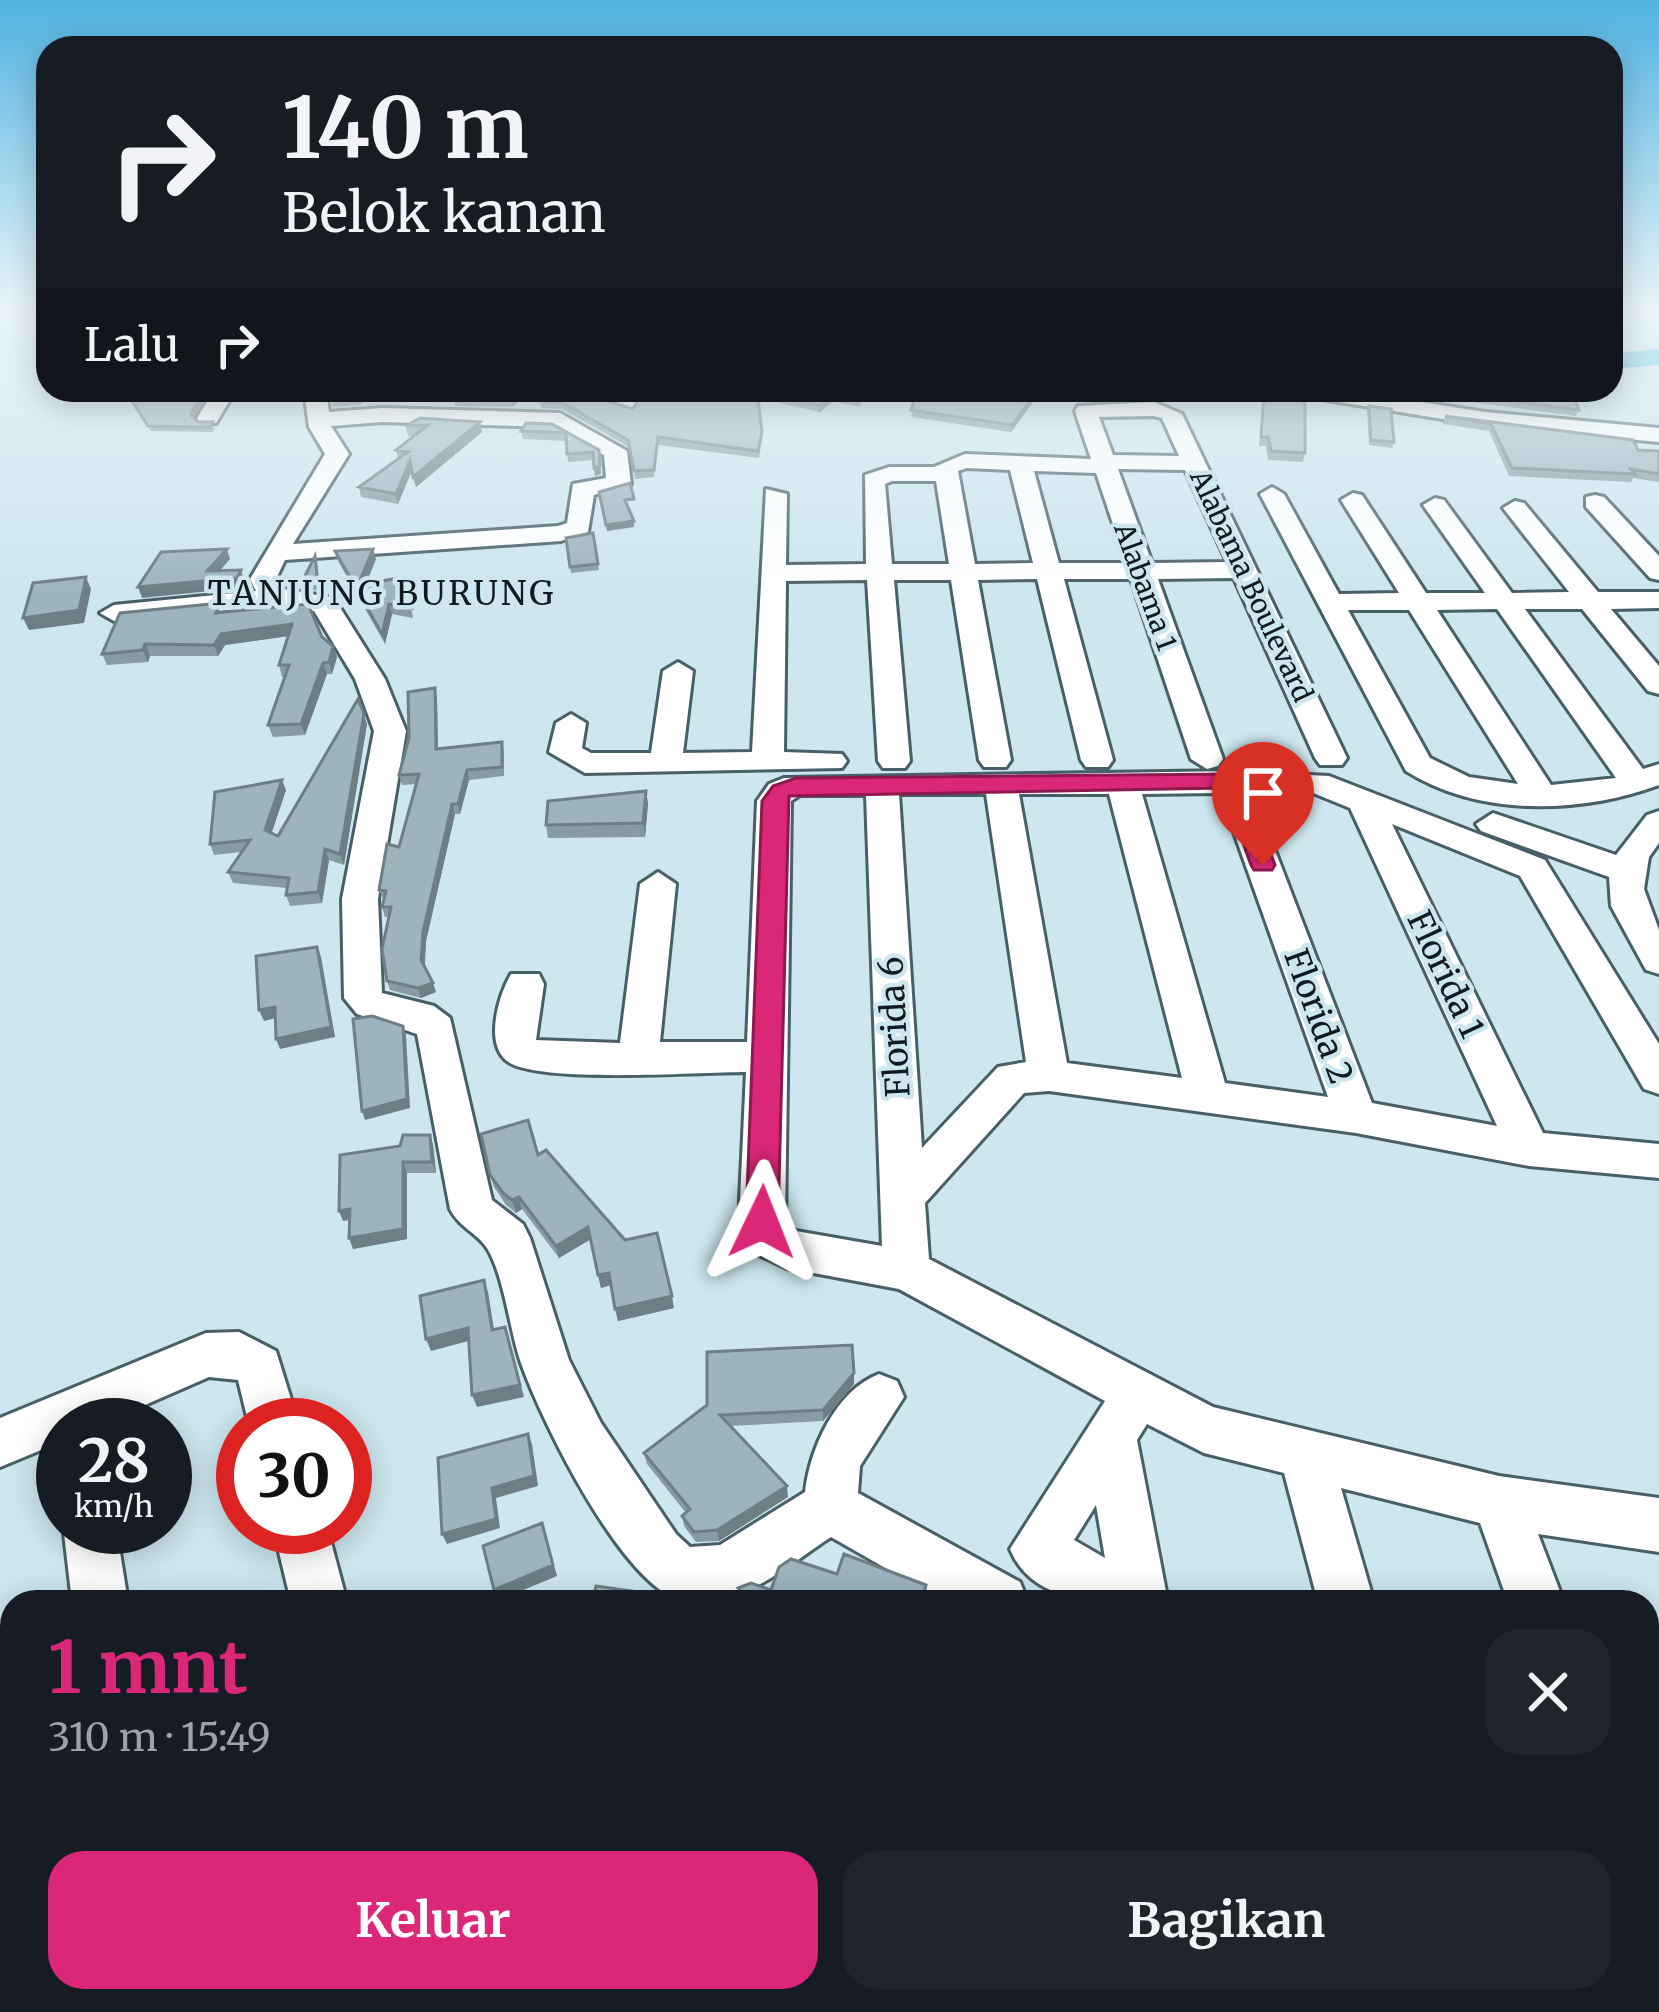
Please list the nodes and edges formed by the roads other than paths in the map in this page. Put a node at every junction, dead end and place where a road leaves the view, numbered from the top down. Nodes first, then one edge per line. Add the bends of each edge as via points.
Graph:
1 (217, 404) edge
2 (1393, 404) edge
3 (317, 405) edge
4 (1083, 415) joint
5 (208, 418) edge
6 (1659, 435) edge
7 (1194, 463) junction
8 (1101, 464) junction
9 (1021, 465) junction
10 (947, 474) junction
11 (776, 494) dead end
12 (1273, 494) dead end
13 (1353, 500) dead end
14 (1595, 502) dead end
15 (1435, 505) dead end
16 (1515, 508) dead end
17 (274, 553) junction
18 (1244, 570) junction
19 (1139, 571) junction
20 (963, 572) junction
21 (1048, 572) junction
22 (1659, 572) edge
23 (773, 573) junction
24 (880, 573) junction
25 (278, 597) junction
26 (1659, 600) edge
27 (1505, 601) junction
28 (1591, 601) junction
29 (1330, 602) junction
30 (1418, 602) junction
31 (114, 613) edge
32 (678, 671) dead end
33 (1659, 685) edge
34 (568, 738) dead end
35 (1331, 758) junction
36 (666, 763) junction
37 (1220, 770) junction
38 (1109, 771) junction
39 (998, 772) junction
40 (888, 773) junction
41 (1647, 777) edge
42 (771, 782) junction
43 (1539, 792) junction
44 (1363, 800) junction
45 (1659, 822) edge
46 (1628, 859) junction
47 (658, 884) dead end
48 (1659, 961) edge
49 (525, 984) dead end
50 (767, 1057) junction
51 (638, 1058) junction
52 (1049, 1076) junction
53 (1659, 1078) edge
54 (1208, 1097) junction
55 (1357, 1117) junction
56 (1529, 1149) junction
57 (1659, 1161) edge
58 (903, 1197) junction
59 (906, 1270) junction
60 (879, 1397) dead end
61 (117, 1398) edge
62 (267, 1398) edge
63 (1125, 1414) junction
64 (36, 1431) edge
65 (0, 1443) edge
66 (1305, 1454) junction
67 (1499, 1502) junction
68 (830, 1508) junction
69 (1659, 1525) edge
70 (93, 1554) edge
71 (307, 1554) edge
72 (98, 1590) edge
73 (316, 1590) edge
74 (978, 1590) edge
75 (1107, 1590) edge
76 (1139, 1590) edge
77 (1343, 1590) edge
78 (1532, 1590) edge

1 - 5 street
2 - 6 street
3 - 17 street via 338,454
3 - 17 street via 560,420 615,451 619,484 582,489 579,527 561,533
4 - 7 street, Alabama Boulevard via 1171,414
4 - 8 street, Alabama 1
7 - 8 street
7 - 18 street, Alabama Boulevard
8 - 9 street
8 - 19 street, Alabama 1
9 - 10 street via 953,462
9 - 21 street
10 - 20 street
10 - 24 street, Florida 6 via 873,480
11 - 23 street
12 - 29 street
13 - 30 street
14 - 22 street
15 - 27 street
16 - 28 street
17 - 25 street via 263,579
18 - 19 street
18 - 35 street, Alabama Boulevard
19 - 21 street
19 - 37 street, Alabama 1
20 - 21 street
20 - 24 street
20 - 39 street
21 - 38 street
23 - 24 street
23 - 42 street
24 - 40 street, Florida 6
25 - 31 street
25 - 68 street via 324,604 386,721 390,748 360,898 363,998 436,1028 472,1209 507,1238 546,1365 583,1440 657,1553 689,1575 745,1565
26 - 28 street
27 - 28 street
27 - 30 street
27 - 41 street
28 - 33 street
29 - 30 street
29 - 43 street via 1417,764 1479,790
30 - 43 street
32 - 36 street
34 - 36 street via 585,764
35 - 37 street
35 - 46 street via 1347,772 1484,821
36 - 42 street
37 - 38 street
37 - 44 street via 1317,783
37 - 55 street, Florida 2
38 - 39 street
38 - 54 street
39 - 40 street
39 - 52 street
40 - 42 street via 781,791
40 - 58 street, Florida 6
41 - 43 street via 1609,791
42 - 50 street
44 - 53 street via 1533,868
44 - 56 street, Florida 1
45 - 46 street
46 - 48 street via 1629,904
47 - 51 street
49 - 51 street via 514,1035 519,1049 538,1058
50 - 51 street
50 - 59 street via 762,1222 770,1238 787,1249
52 - 54 street
52 - 58 street via 1013,1078
54 - 55 street
55 - 56 street
56 - 57 street
58 - 59 street, Florida 6
59 - 63 street
60 - 68 street via 835,1458
61 - 62 street via 206,1355 239,1354 259,1367
63 - 66 street
63 - 75 street via 1037,1549
63 - 76 street
64 - 65 street
66 - 67 street
66 - 77 street
67 - 69 street
67 - 78 street
68 - 74 street
70 - 72 street
71 - 73 street

